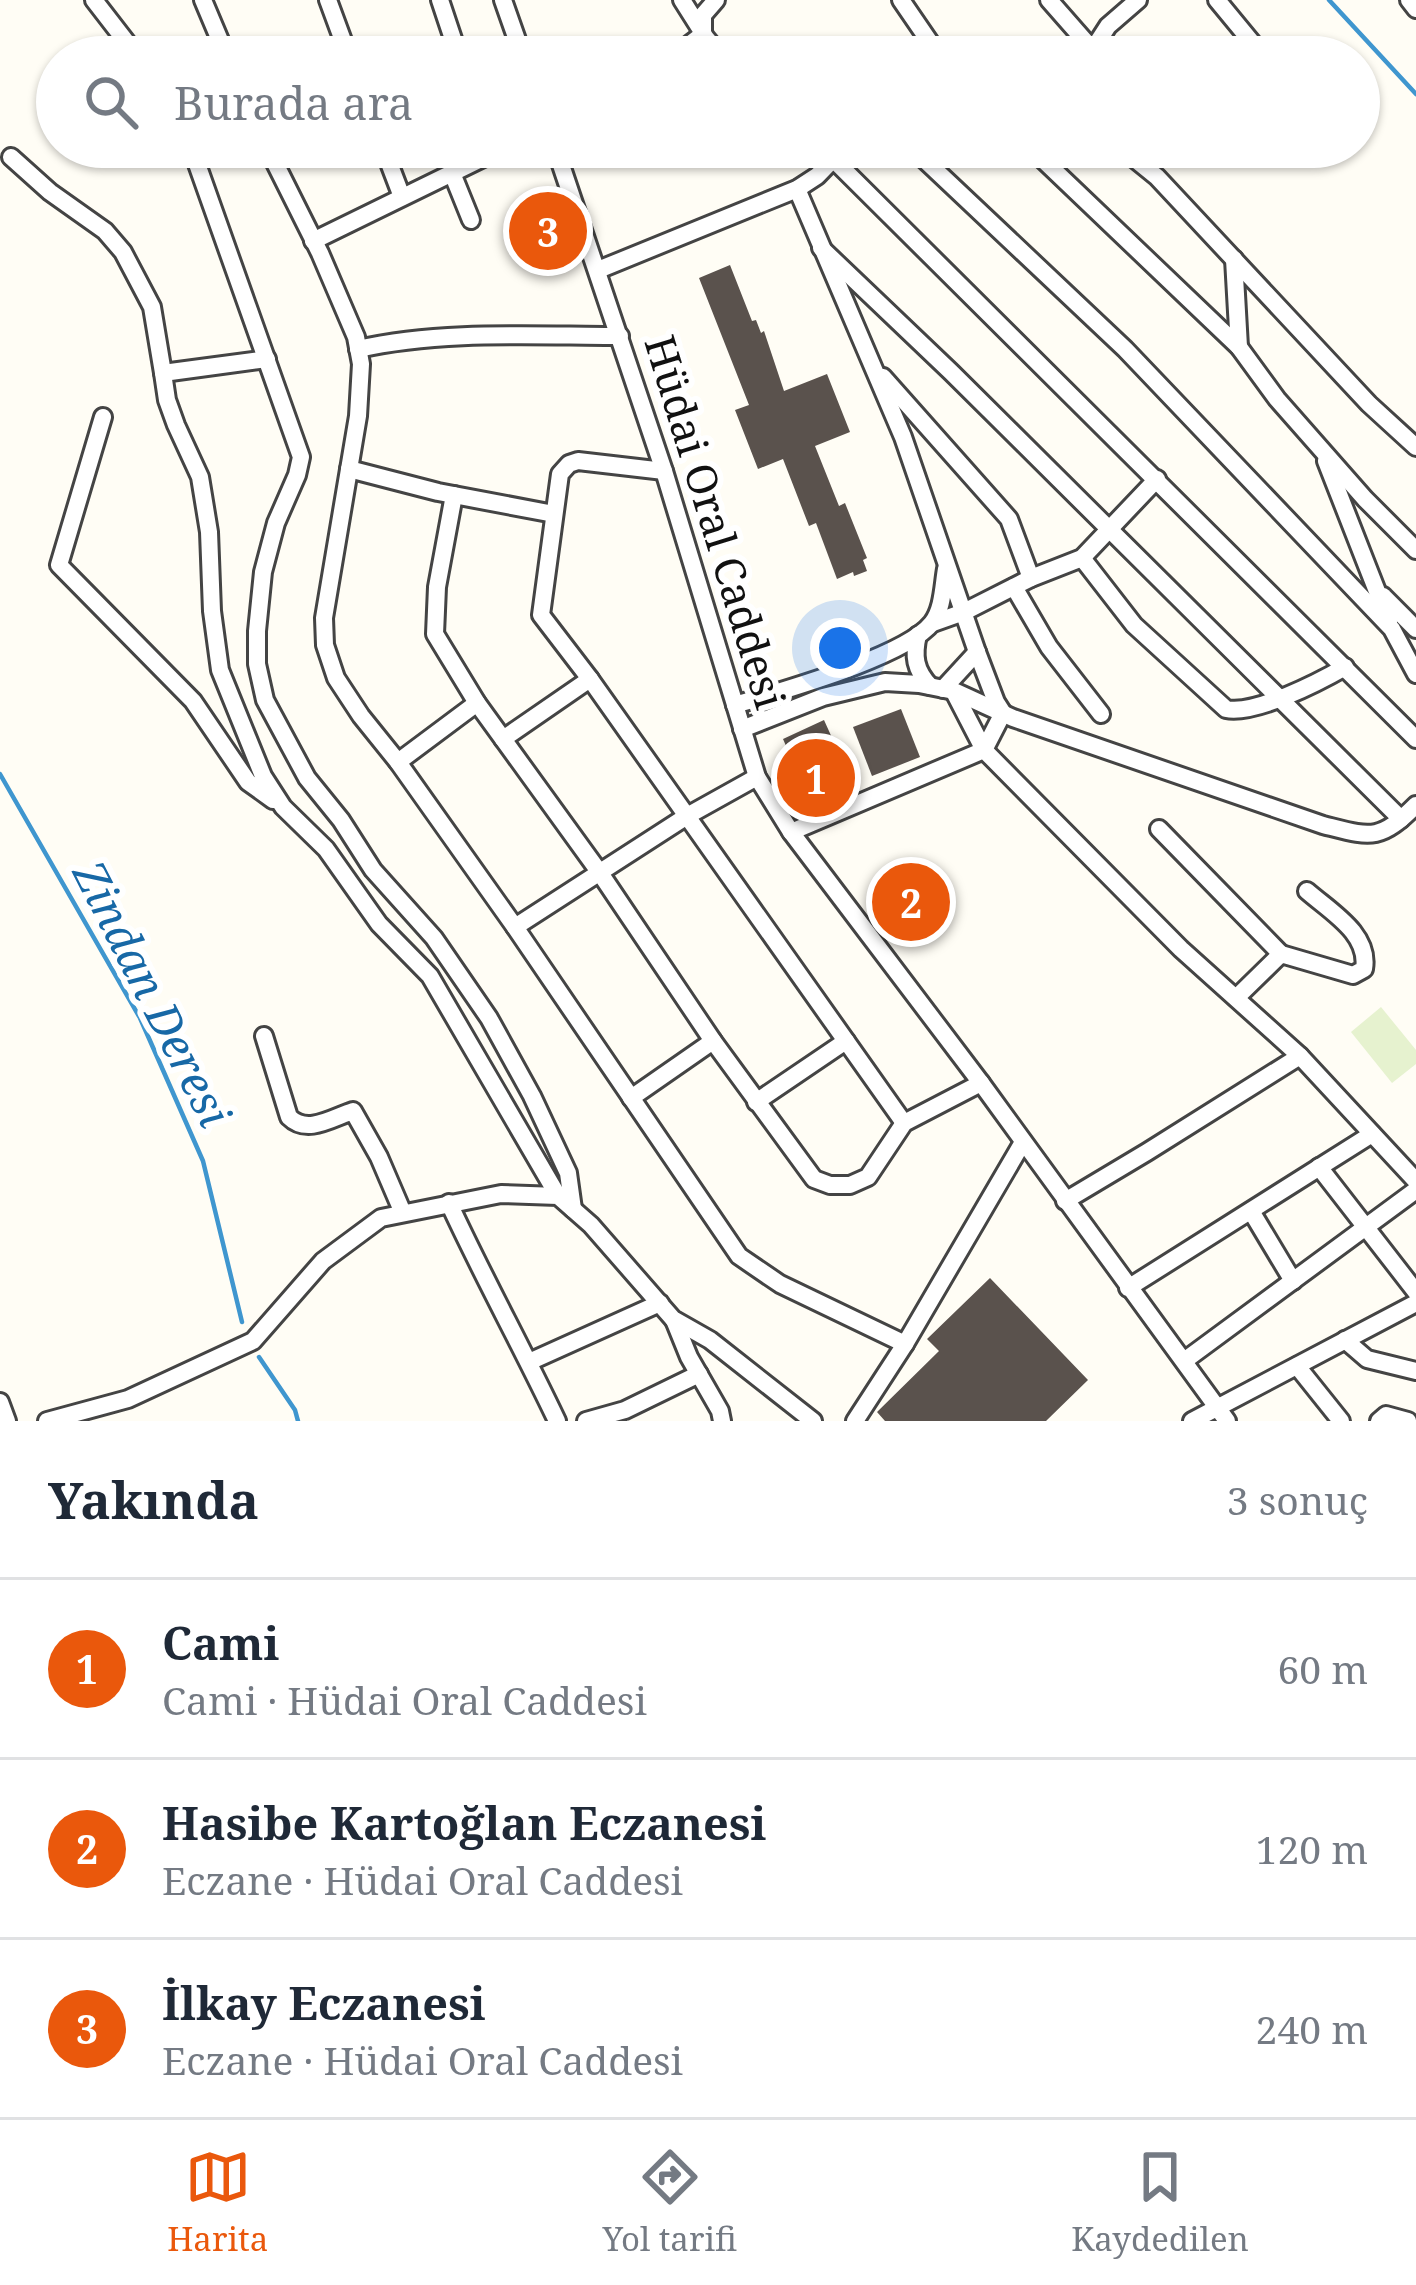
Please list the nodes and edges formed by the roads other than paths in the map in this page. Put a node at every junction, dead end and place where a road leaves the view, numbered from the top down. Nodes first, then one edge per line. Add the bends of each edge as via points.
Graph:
1 (94, 0) edge
2 (203, 0) edge
3 (328, 0) edge
4 (440, 0) edge
5 (502, 0) edge
6 (682, 0) edge
7 (716, 0) edge
8 (901, 0) edge
9 (1049, 0) edge
10 (1138, 0) edge
11 (1217, 0) edge
12 (703, 34) junction
13 (122, 36) edge
14 (218, 36) edge
15 (341, 36) edge
16 (452, 36) edge
17 (515, 36) edge
18 (700, 36) edge
19 (926, 36) edge
20 (1076, 36) edge
21 (1102, 36) edge
22 (1247, 36) edge
23 (11, 157) dead end
24 (199, 168) edge
25 (278, 168) edge
26 (391, 168) edge
27 (462, 168) edge
28 (562, 168) edge
29 (822, 168) edge
30 (851, 168) edge
31 (932, 168) edge
32 (1052, 168) edge
33 (1146, 168) edge
34 (452, 173) junction
35 (796, 189) junction
36 (402, 197) junction
37 (471, 220) dead end
38 (314, 241) junction
39 (821, 248) junction
40 (1234, 259) junction
41 (598, 270) junction
42 (620, 336) junction
43 (1239, 347) junction
44 (358, 349) junction
45 (267, 359) junction
46 (871, 363) junction
47 (164, 373) junction
48 (104, 417) dead end
49 (1416, 447) edge
50 (1321, 449) junction
51 (349, 469) junction
52 (664, 471) junction
53 (1157, 478) junction
54 (454, 495) junction
55 (554, 514) junction
56 (1110, 530) junction
57 (1416, 550) edge
58 (1082, 558) junction
59 (946, 562) junction
60 (1031, 578) junction
61 (1013, 587) junction
62 (1376, 590) junction
63 (964, 612) junction
64 (933, 622) junction
65 (1392, 629) junction
66 (1416, 629) edge
67 (918, 635) junction
68 (977, 652) junction
69 (1345, 667) junction
70 (1416, 674) edge
71 (590, 679) junction
72 (942, 689) junction
73 (1278, 697) junction
74 (477, 703) junction
75 (735, 705) junction
76 (1003, 713) junction
77 (1101, 714) dead end
78 (742, 729) junction
79 (503, 739) junction
80 (1416, 739) edge
81 (984, 750) junction
82 (398, 761) junction
83 (758, 777) junction
84 (1416, 805) edge
85 (283, 807) junction
86 (687, 816) junction
87 (1401, 819) junction
88 (1159, 829) dead end
89 (791, 832) junction
90 (600, 873) junction
91 (1307, 891) dead end
92 (515, 927) junction
93 (1281, 954) junction
94 (1236, 998) junction
95 (264, 1036) dead end
96 (712, 1041) junction
97 (846, 1041) junction
98 (1300, 1056) junction
99 (981, 1083) junction
100 (631, 1098) junction
101 (756, 1102) junction
102 (904, 1123) junction
103 (1372, 1134) junction
104 (1023, 1142) junction
105 (1319, 1167) junction
106 (1416, 1185) edge
107 (558, 1196) junction
108 (1065, 1201) junction
109 (449, 1203) junction
110 (573, 1209) junction
111 (1250, 1211) junction
112 (403, 1213) junction
113 (1366, 1227) junction
114 (1293, 1281) junction
115 (1128, 1288) junction
116 (1416, 1292) edge
117 (660, 1303) junction
118 (1416, 1303) edge
119 (674, 1319) junction
120 (1345, 1340) junction
121 (905, 1344) junction
122 (1184, 1361) junction
123 (530, 1363) junction
124 (1298, 1366) junction
125 (1416, 1371) edge
126 (699, 1374) junction
127 (0, 1402) edge
128 (1222, 1415) edge
129 (7, 1421) edge
130 (47, 1421) edge
131 (557, 1421) edge
132 (586, 1421) edge
133 (722, 1421) edge
134 (813, 1421) edge
135 (855, 1421) edge
136 (1192, 1421) edge
137 (1340, 1421) edge
138 (1379, 1421) edge
139 (1408, 1421) edge

1 - 13 street
2 - 14 street
3 - 15 street
4 - 16 street
5 - 17 street
6 - 12 street
7 - 12 street
8 - 19 street
9 - 20 street
10 - 21 street
11 - 22 street
12 - 18 street
23 - 47 street via 124,252 152,308
24 - 45 street
25 - 38 street
26 - 36 street
27 - 34 street
28 - 41 street, Hüdai Oral Caddesi
29 - 35 street
30 - 53 street
31 - 65 street via 1125,350
32 - 43 street
33 - 40 street
34 - 36 street
34 - 37 street
35 - 39 street
35 - 41 street
36 - 38 street
38 - 44 street
39 - 46 street
39 - 56 street
40 - 43 street
40 - 49 street
41 - 42 street, Hüdai Oral Caddesi
42 - 44 street
42 - 52 street, Hüdai Oral Caddesi
43 - 50 street
44 - 51 street
45 - 47 street
45 - 110 street via 301,457 262,572 256,631 265,700 307,778 489,1018 568,1173
46 - 59 street
46 - 60 street via 1009,519
47 - 85 street via 200,477 220,670
48 - 85 street via 59,565 193,701 248,782
50 - 57 street
50 - 62 street
51 - 54 street
51 - 82 street via 325,645 336,678
52 - 55 street via 578,460 560,474
52 - 75 street, Hüdai Oral Caddesi
53 - 56 street
53 - 69 street
54 - 55 street
54 - 74 street via 434,634
55 - 71 street via 541,615
56 - 58 street
56 - 73 street
58 - 60 street
58 - 73 street via 1134,626 1226,709
59 - 63 street
59 - 64 street
60 - 61 street
61 - 63 street
61 - 77 street
62 - 65 street
62 - 66 street
63 - 64 street
63 - 68 street
64 - 67 street
65 - 70 street
67 - 72 street via 916,666
67 - 75 street via 825,677
68 - 72 street
68 - 76 street
69 - 73 street
69 - 80 street
71 - 79 street
71 - 86 street
72 - 76 street
72 - 78 street via 885,682
72 - 81 street
73 - 87 street
74 - 79 street
74 - 82 street
75 - 78 street, Hüdai Oral Caddesi
76 - 81 street
76 - 87 street via 1323,825 1366,836
78 - 83 street, Hüdai Oral Caddesi
79 - 90 street
81 - 89 street
81 - 94 street
82 - 92 street
83 - 86 street
83 - 89 street, Hüdai Oral Caddesi
84 - 87 street
85 - 107 street via 430,976
86 - 90 street
86 - 97 street
88 - 93 street
89 - 99 street, Hüdai Oral Caddesi
90 - 92 street
90 - 96 street
91 - 93 street via 1355,933 1367,954 1364,969 1353,975
92 - 100 street
93 - 94 street
94 - 98 street
95 - 112 street via 289,1118 309,1126 353,1111
96 - 100 street
96 - 101 street
97 - 101 street
97 - 102 street
98 - 103 street
98 - 108 street
99 - 102 street
99 - 104 street, Hüdai Oral Caddesi
100 - 121 street via 740,1256
101 - 102 street via 814,1179 830,1185 868,1177
103 - 105 street
103 - 106 street
104 - 108 street, Hüdai Oral Caddesi
104 - 121 street
105 - 111 street
105 - 113 street
106 - 113 street
107 - 109 street
107 - 110 street
108 - 115 street, Hüdai Oral Caddesi
109 - 112 street
109 - 123 street
110 - 117 street
111 - 114 street
111 - 115 street
112 - 130 street via 381,1218 323,1261 253,1341 128,1399
113 - 114 street
113 - 116 street
114 - 122 street
115 - 122 street, Hüdai Oral Caddesi
117 - 119 street
117 - 123 street
118 - 120 street
119 - 126 street
119 - 134 street
120 - 124 street
120 - 125 street via 1367,1359
121 - 135 street
122 - 128 street, Hüdai Oral Caddesi
123 - 131 street
124 - 128 street
124 - 137 street
126 - 132 street
126 - 133 street
127 - 129 street
128 - 136 street
138 - 139 street

